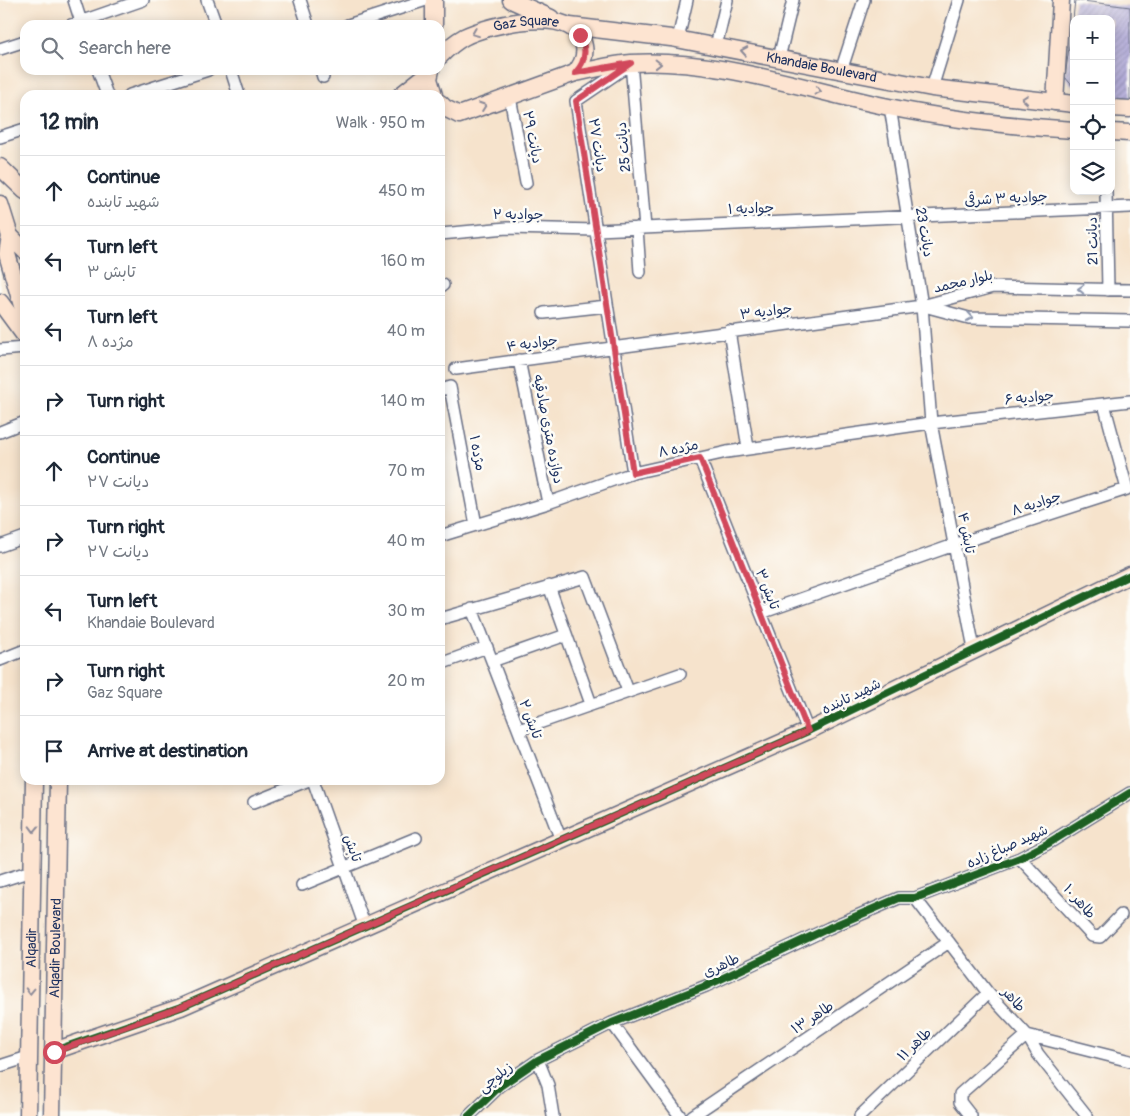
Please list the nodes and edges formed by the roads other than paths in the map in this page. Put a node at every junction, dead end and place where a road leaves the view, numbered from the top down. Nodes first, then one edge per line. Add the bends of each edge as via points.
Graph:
1 (74, 0) edge
2 (143, 0) edge
3 (207, 0) edge
4 (300, 0) edge
5 (426, 0) edge
6 (434, 0) edge
7 (511, 0) edge
8 (686, 0) edge
9 (727, 0) edge
10 (793, 0) edge
11 (864, 0) edge
12 (959, 0) edge
13 (1061, 0) edge
14 (77, 20) edge
15 (89, 20) edge
16 (214, 20) edge
17 (306, 20) edge
18 (383, 20) edge
19 (434, 20) edge
20 (565, 24) junction
21 (678, 39) junction
22 (20, 43) edge
23 (716, 46) junction
24 (0, 49) edge
25 (445, 52) edge
26 (779, 58) junction
27 (631, 63) junction
28 (841, 71) junction
29 (575, 73) junction
30 (100, 75) edge
31 (192, 75) edge
32 (233, 75) edge
33 (425, 75) edge
34 (430, 75) edge
35 (932, 88) junction
36 (105, 90) edge
37 (146, 90) edge
38 (238, 90) edge
39 (407, 90) edge
40 (432, 90) edge
41 (510, 97) junction
42 (1054, 102) junction
43 (1070, 104) edge
44 (890, 107) junction
45 (445, 108) edge
46 (1115, 108) edge
47 (1130, 109) edge
48 (459, 115) junction
49 (445, 119) edge
50 (20, 130) edge
51 (1070, 130) edge
52 (1115, 132) edge
53 (1130, 133) edge
54 (0, 137) edge
55 (0, 167) edge
56 (526, 183) dead end
57 (20, 186) edge
58 (1106, 195) edge
59 (0, 204) edge
60 (1130, 207) edge
61 (1106, 208) junction
62 (906, 217) junction
63 (641, 228) junction
64 (597, 230) junction
65 (445, 234) edge
66 (8, 243) edge
67 (20, 248) edge
68 (640, 272) dead end
69 (1108, 290) junction
70 (1130, 290) edge
71 (20, 295) edge
72 (0, 302) edge
73 (607, 306) junction
74 (922, 306) junction
75 (544, 313) dead end
76 (1130, 321) edge
77 (20, 329) edge
78 (729, 330) junction
79 (613, 347) junction
80 (20, 348) edge
81 (0, 350) edge
82 (520, 360) junction
83 (456, 369) dead end
84 (445, 389) edge
85 (1130, 401) edge
86 (1104, 404) junction
87 (931, 423) junction
88 (20, 424) edge
89 (0, 432) edge
90 (748, 448) junction
91 (700, 458) junction
92 (633, 473) junction
93 (548, 504) junction
94 (476, 525) junction
95 (445, 534) edge
96 (20, 539) edge
97 (954, 545) junction
98 (0, 546) edge
99 (1130, 575) edge
100 (549, 586) junction
101 (472, 609) junction
102 (761, 613) junction
103 (445, 617) edge
104 (566, 635) junction
105 (487, 647) junction
106 (974, 649) junction
107 (20, 652) edge
108 (0, 660) edge
109 (492, 661) junction
110 (445, 662) edge
111 (680, 674) dead end
112 (628, 691) junction
113 (591, 704) junction
114 (519, 730) junction
115 (808, 731) junction
116 (34, 785) edge
117 (58, 785) edge
118 (296, 785) edge
119 (315, 785) edge
120 (1130, 793) edge
121 (254, 802) dead end
122 (416, 838) dead end
123 (562, 840) junction
124 (1020, 858) junction
125 (344, 867) junction
126 (34, 870) junction
127 (0, 881) edge
128 (302, 885) dead end
129 (915, 898) junction
130 (1122, 915) dead end
131 (365, 927) junction
132 (949, 942) junction
133 (988, 993) junction
134 (612, 1023) junction
135 (1027, 1035) junction
136 (54, 1052) junction
137 (28, 1057) junction
138 (538, 1060) junction
139 (1130, 1060) edge
140 (0, 1066) edge
141 (28, 1116) edge
142 (52, 1116) edge
143 (469, 1116) edge
144 (553, 1116) edge
145 (680, 1116) edge
146 (692, 1116) edge
147 (860, 1116) edge
148 (971, 1116) edge
149 (1087, 1116) edge

1 - 14 street
2 - 15 street
3 - 16 street
4 - 17 street
5 - 18 street
6 - 19 main road
7 - 20 main road
8 - 21 street
9 - 23 street
10 - 26 street
11 - 28 street
12 - 35 street
13 - 42 main road
20 - 21 main road, Khandaie Boulevard
20 -> 25 main road, Gaz Square via 527,21 496,26 462,38
20 - 29 main road, Gaz Square via 580,35 584,48 583,62
21 - 23 main road, Khandaie Boulevard
22 - 24 street
26 -> 23 main road, Khandaie Boulevard
26 - 28 main road, Khandaie Boulevard
27 - 29 main road, Khandaie Boulevard
27 -> 44 main road, Khandaie Boulevard via 703,66
27 - 63 street, دیانت 25
27 - 64 street, دیانت ۲۷ via 576,101
28 - 35 main road, Khandaie Boulevard
29 - 41 main road
30 - 36 street
31 - 37 street
32 - 38 street
33 - 39 main road
34 - 40 main road
42 -> 35 main road, Khandaie Boulevard
48 -> 41 main road
41 - 56 street, دیانت ۲۹
42 - 43 main road, Khandaie Boulevard
44 - 51 main road, Khandaie Boulevard via 954,119
44 - 62 street, دیانت 23
45 - 48 main road
46 - 47 main road
48 - 49 main road
50 - 54 street
52 - 53 main road
55 - 57 main road
58 - 61 street, دیانت 21
59 - 66 main road
60 - 61 street, جوادیه ۳ شرقی
61 - 62 street, جوادیه ۳ شرقی
61 - 69 street, دیانت 21
62 - 63 street, جوادیه ۱
62 - 74 street, دیانت 23
63 - 64 street, جوادیه ۱
63 - 68 street, دیانت 25
64 - 65 street, جوادیه ۲ via 507,228
64 - 73 street
66 - 67 main road
66 - 71 main road
69 - 70 street, بلوار محمد
69 -> 74 street, بلوار محمد via 993,287
72 - 77 main road
73 - 75 street
73 - 79 street
74 -> 76 street, بلوار محمد via 969,318
74 - 78 street, جوادیه ۳
74 - 87 street, دیانت 23
78 - 79 street, جوادیه ۳
78 - 90 street
79 - 82 street, جوادیه ۴
79 - 92 street
80 - 81 street
82 - 83 street, جوادیه ۴
82 - 93 street, دوازده متری صادقیه
84 - 94 street, مژده ۱
85 - 86 street, جوادیه ۶
86 - 87 street, جوادیه ۶
86 - 97 street, جوادیه ۸ via 1127,489
87 - 90 street, مژده ۸
87 - 97 street, تابش ۴
88 - 89 street
90 - 91 street, مژده ۸
91 - 92 street, مژده ۸
91 - 102 street, تابش ۳
92 - 93 street, مژده ۸
93 - 94 street, مژده ۸
94 - 95 street, مژده ۸
96 - 98 street
97 - 102 street, جوادیه ۸
97 - 106 street, تابش ۴
99 - 106 main road, شهید تابنده
100 - 101 street
100 - 104 street
100 - 112 street via 585,577
101 - 103 street
101 - 105 street, تابش ۲
102 - 115 street, تابش ۳
104 - 109 street
104 - 113 street
105 - 109 street, تابش ۲
105 - 110 street
106 - 115 main road, شهید تابنده
107 - 108 street
109 - 114 street, تابش ۲
111 - 112 street
112 - 113 street
113 - 114 street
114 - 123 street, تابش ۲
115 - 123 main road, شهید تابنده
116 -> 126 main road, Alqadir
117 - 136 main road, Alqadir Boulevard
118 - 121 street
119 - 125 street, تابش
120 - 124 street, شهید صباغ زاده
122 - 125 street
123 - 131 main road, شهید تابنده
124 - 129 street, شهید صباغ زاده
124 - 130 street, طاهر ۱۰ via 1092,936 1100,937
125 - 128 street
125 - 131 street, تابش
126 - 127 street
126 -> 137 main road, Alqadir
129 - 132 street, طاهر
129 - 134 street, طاهری via 899,898 706,986
131 - 136 main road, شهید تابنده via 181,1007
132 - 133 street, طاهر
132 - 146 street, طاهر ۱۳
133 - 135 street, طاهر
133 - 147 street, طاهر ۱۱
134 - 138 street, طاهری
134 - 145 street
135 - 139 street
135 - 148 street via 960,1094 960,1102
135 - 149 street, طاهر
136 - 142 main road, Alqadir Boulevard
137 - 140 street
137 - 141 main road, Alqadir
138 - 143 street, زیلوچی via 500,1086
138 - 144 street via 548,1085

